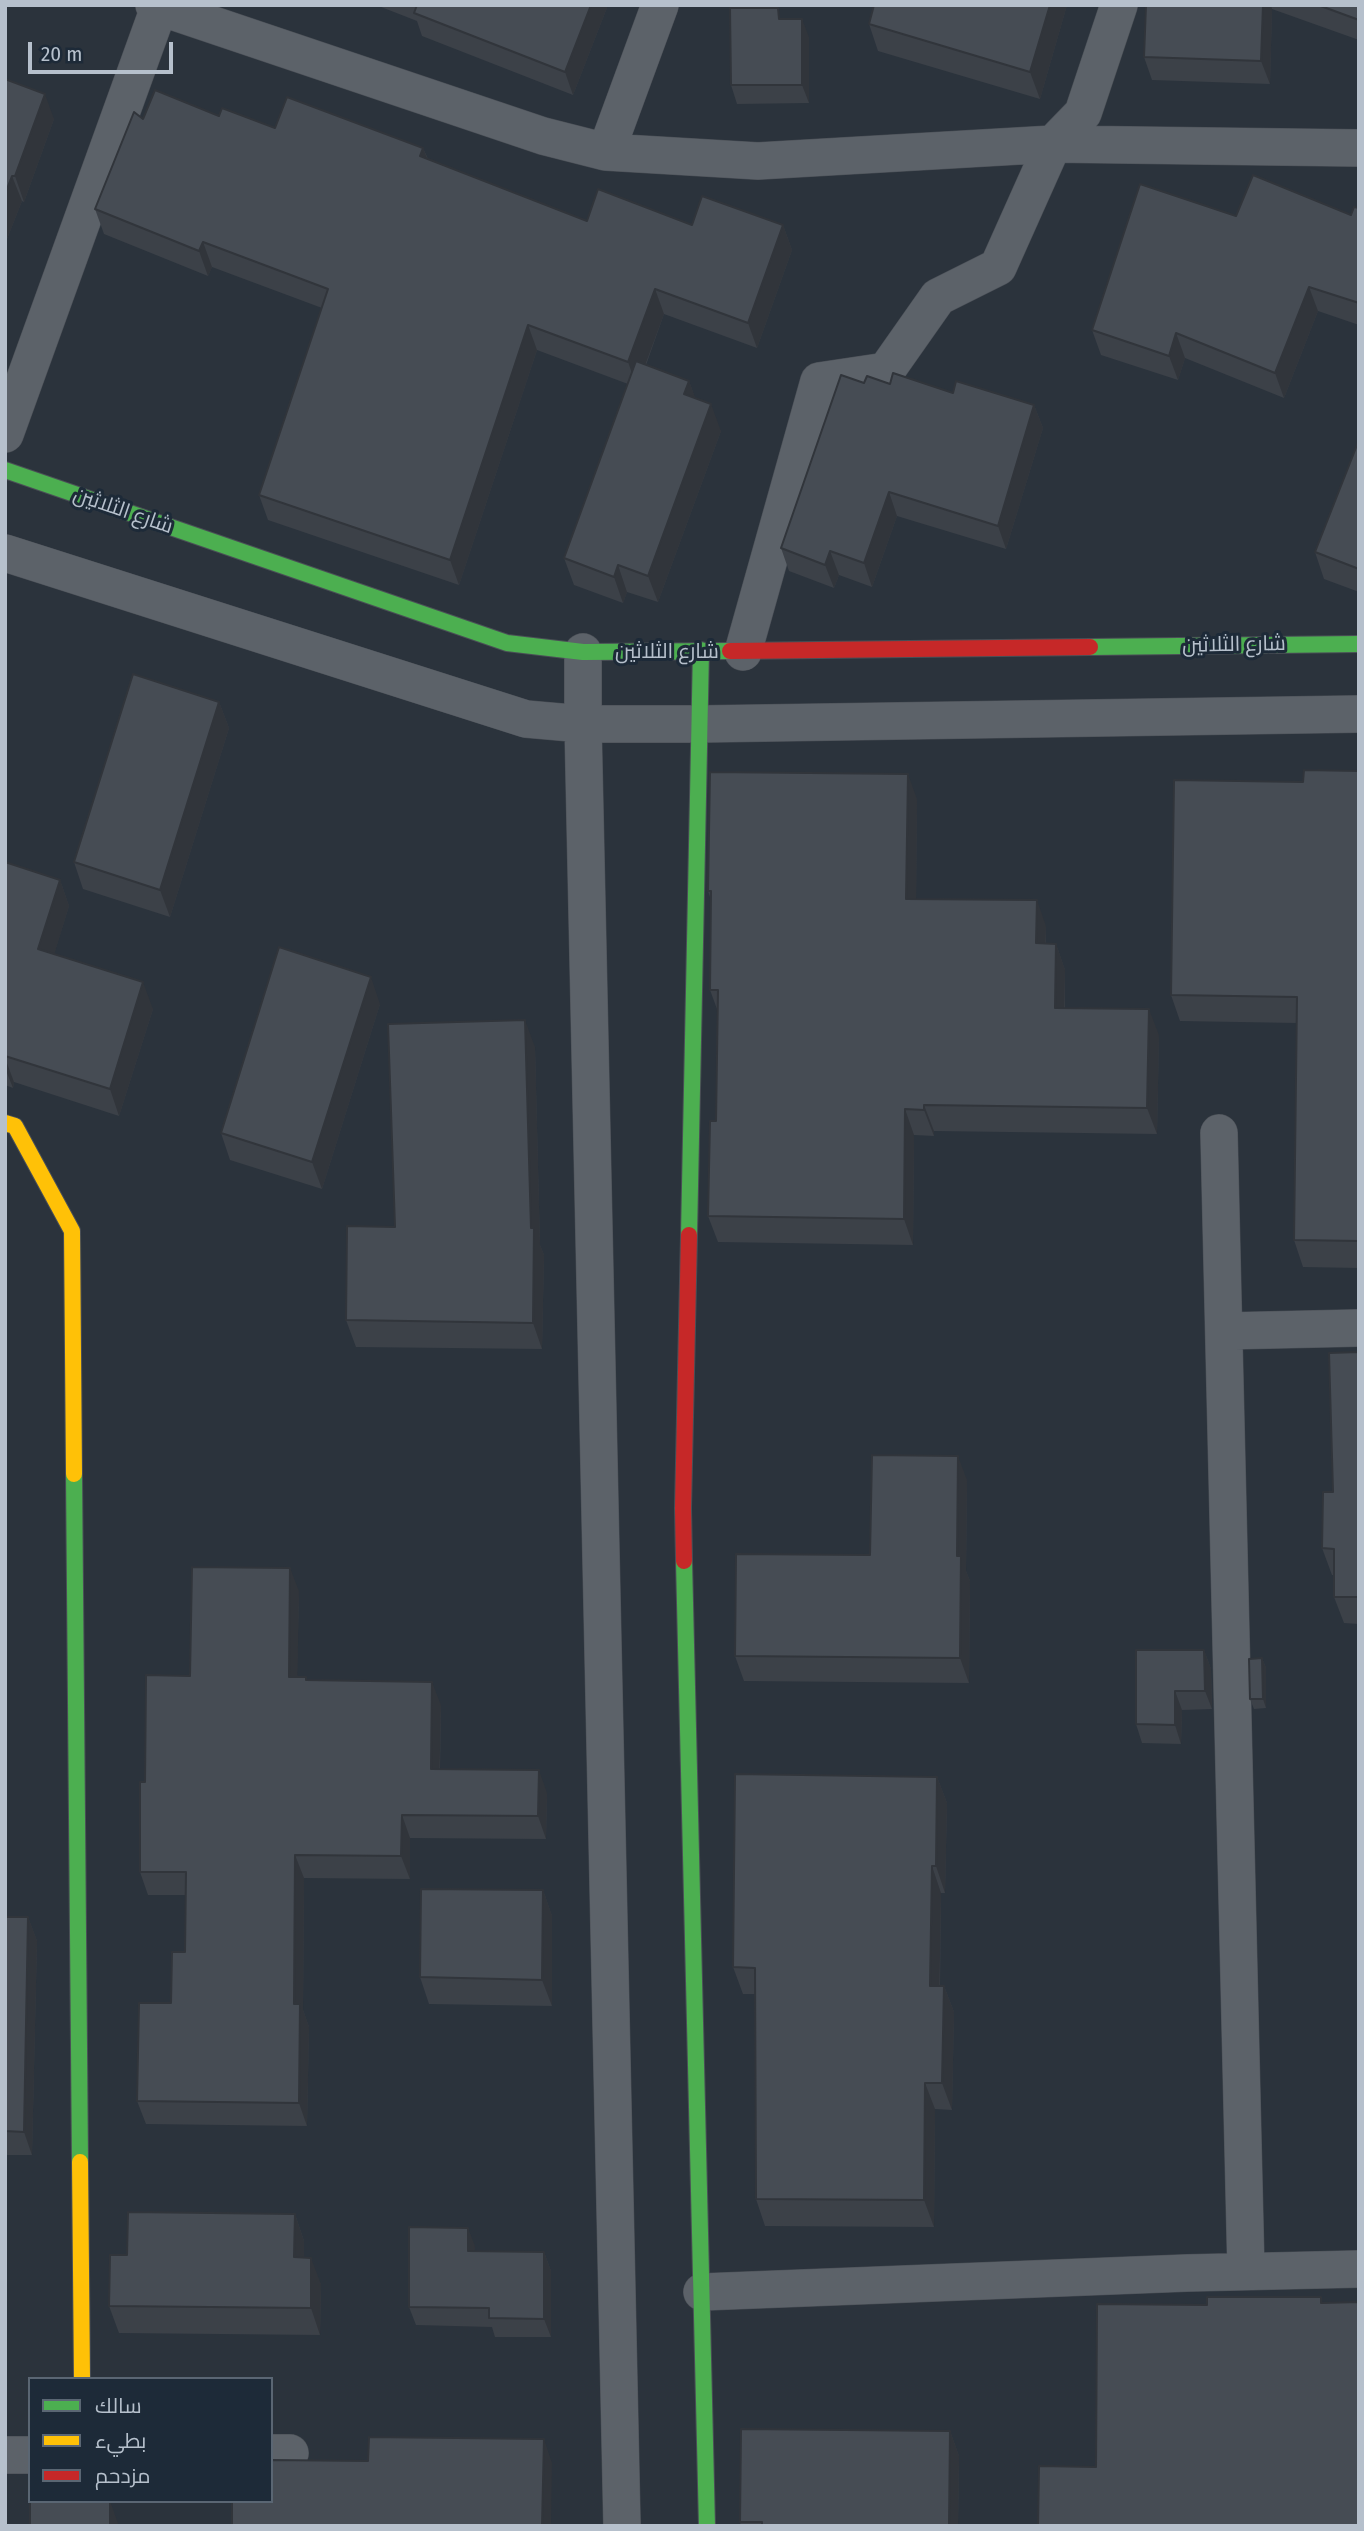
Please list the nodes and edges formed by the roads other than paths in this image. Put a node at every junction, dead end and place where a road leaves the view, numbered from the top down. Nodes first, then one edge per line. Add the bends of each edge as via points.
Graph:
1 (660, 5) edge
2 (1119, 5) edge
3 (158, 6) edge
4 (1053, 144) junction
5 (1359, 148) edge
6 (606, 152) junction
7 (5, 435) edge
8 (5, 470) edge
9 (5, 553) edge
10 (1359, 643) edge
11 (701, 650) junction
12 (583, 652) junction
13 (743, 652) junction
14 (1359, 714) edge
15 (583, 724) junction
16 (699, 724) junction
17 (5, 1123) edge
18 (1219, 1133) dead end
19 (1359, 1328) edge
20 (1224, 1331) junction
21 (1359, 2269) edge
22 (1246, 2271) junction
23 (702, 2292) junction
24 (82, 2377) edge
25 (5, 2455) edge
26 (28, 2455) edge
27 (622, 2526) edge
28 (707, 2526) edge

1 - 6 street
2 - 4 street via 1083,113
3 - 6 street via 542,136
3 - 7 street
4 - 5 street
4 - 6 street via 758,161
4 - 13 street via 998,267 938,297 886,371 819,381
8 - 12 street, شارع الثلاثين via 507,643
9 - 15 street via 526,719
10 - 13 street, شارع الثلاثين
11 - 12 street, شارع الثلاثين
11 - 13 street, شارع الثلاثين
11 - 16 street
12 - 15 street
14 - 16 street
15 - 16 street
15 - 27 street
16 - 23 street via 682,1508
17 - 24 street via 15,1126 72,1231
18 - 20 street
19 - 20 street
20 - 22 street
21 - 22 street
22 - 23 street
23 - 28 street
25 - 26 street

